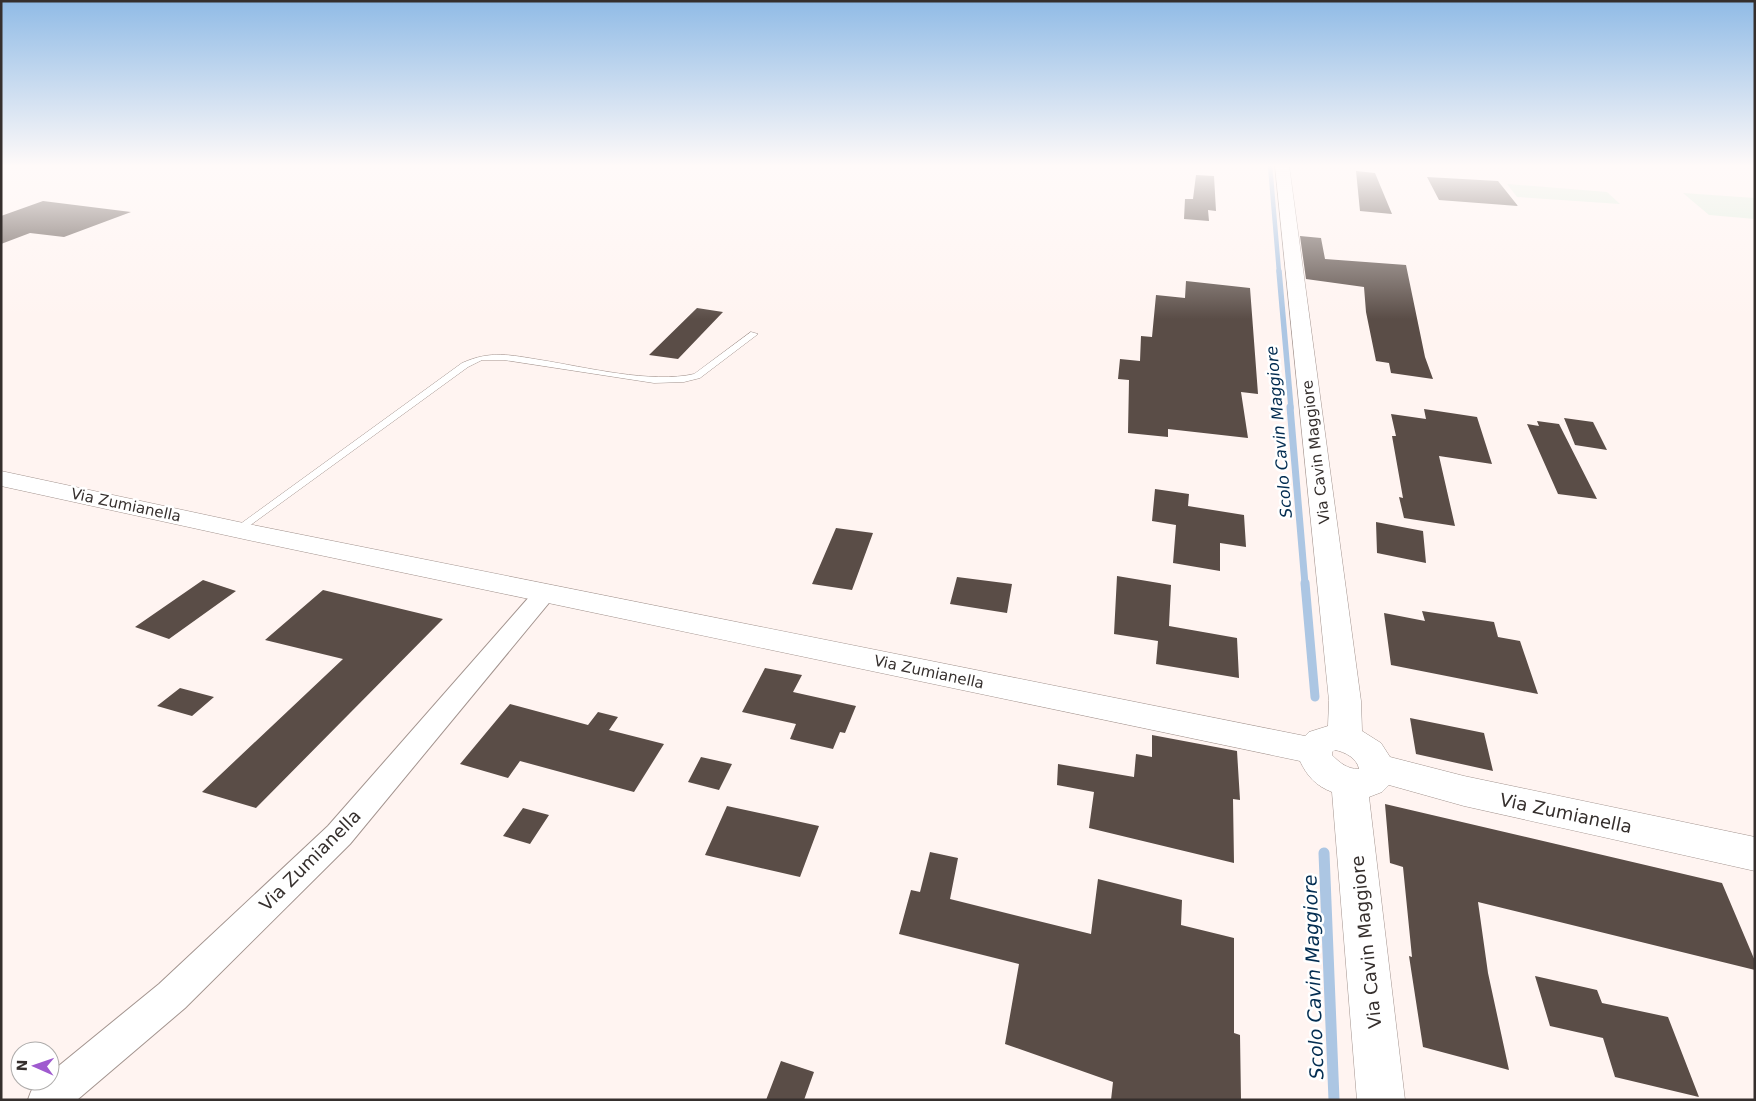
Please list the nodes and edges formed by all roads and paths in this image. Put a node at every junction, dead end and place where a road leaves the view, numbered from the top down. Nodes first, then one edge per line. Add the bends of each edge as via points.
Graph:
1 (1288, 216) edge
2 (754, 334) dead end
3 (1, 478) edge
4 (237, 530) junction
5 (545, 593) junction
6 (1345, 739) junction
7 (1314, 752) junction
8 (1363, 776) junction
9 (1755, 854) edge
10 (47, 1100) edge
11 (1381, 1100) edge

1 - 6 street, Via Cavin Maggiore via 1345,701
2 - 4 lane via 697,376 684,379 654,380 504,357 480,358 454,373
3 - 4 street, Via Zumianella
4 - 5 street, Via Zumianella
5 - 7 street, Via Zumianella
5 - 10 street, Via Zumianella via 340,834 172,996
6 - 7 street via 1335,737 1320,741
6 - 8 street via 1355,742 1370,754
7 - 8 street via 1323,771 1335,779
8 - 9 street, Via Zumianella via 1464,791
8 - 11 street, Via Cavin Maggiore via 1357,847

